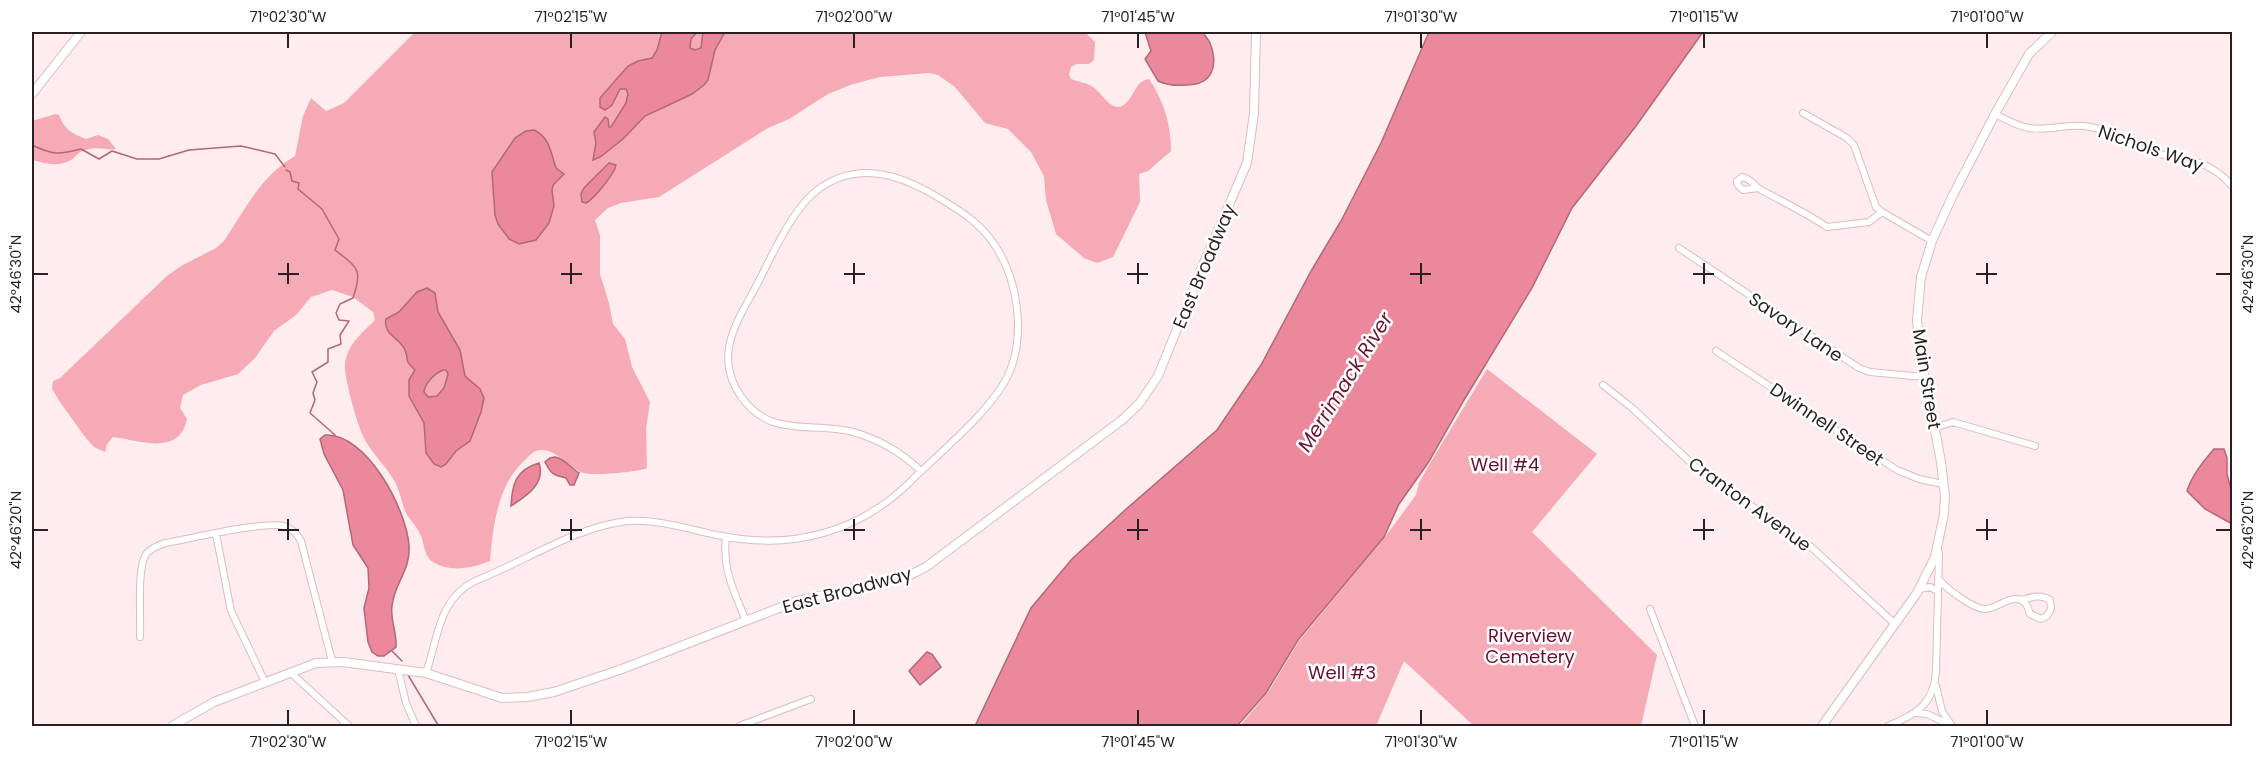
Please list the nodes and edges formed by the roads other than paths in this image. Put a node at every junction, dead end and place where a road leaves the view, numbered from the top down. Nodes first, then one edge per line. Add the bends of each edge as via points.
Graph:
1 (81, 32) edge
2 (1256, 32) edge
3 (2052, 32) edge
4 (32, 94) edge
5 (1803, 113) dead end
6 (1995, 114) junction
7 (2232, 186) edge
8 (1758, 188) dead end
9 (1882, 212) junction
10 (1932, 241) junction
11 (1679, 248) dead end
12 (1716, 351) dead end
13 (1924, 377) junction
14 (1604, 386) dead end
15 (1934, 428) junction
16 (2036, 446) dead end
17 (921, 471) junction
18 (1944, 484) junction
19 (216, 534) junction
20 (726, 537) junction
21 (1939, 542) junction
22 (1937, 578) junction
23 (1919, 589) junction
24 (1937, 591) junction
25 (2021, 600) junction
26 (1650, 609) dead end
27 (746, 621) junction
28 (1895, 624) junction
29 (140, 637) dead end
30 (332, 661) junction
31 (398, 669) junction
32 (291, 672) junction
33 (426, 673) junction
34 (265, 682) junction
35 (1935, 682) junction
36 (811, 699) dead end
37 (1915, 712) junction
38 (178, 725) edge
39 (348, 726) edge
40 (416, 726) edge
41 (739, 726) edge
42 (1695, 726) edge
43 (1822, 726) edge
44 (1888, 726) edge
45 (1951, 726) edge

1 - 4 street
2 - 27 street, East Broadway via 1254,113 1247,163 1158,376 1139,404 1057,470 917,572 805,598
3 - 6 street, Main Street via 2030,54
5 - 9 street via 1854,145 1871,196
6 - 7 street, Nichols Way via 2028,128 2096,129 2146,150 2200,163
6 - 10 street, Main Street
8 - 9 street via 1827,227 1869,222
9 - 10 street
10 - 13 street, Main Street via 1918,296
11 - 13 street, Savory Lane via 1859,368
12 - 18 street, Dwinnell Street via 1898,470
13 - 15 street, Main Street
14 - 28 street, Cranton Avenue via 1701,472 1809,545
15 - 16 street via 1953,422
15 - 18 street, Main Street
17 - 17 street via 992,401 1009,373 1018,329 1011,280 984,231 960,211 898,177 868,172 847,175 815,192 795,214 732,332 728,350 731,375 745,402 769,421 793,428 825,428 860,435 893,449
17 - 20 street via 875,511 833,532 786,541
18 - 21 street, Main Street
19 - 29 street via 165,543 146,554 141,576
19 - 30 street via 274,525 295,532 307,561
19 - 34 street via 231,611
20 - 27 street via 726,569
20 - 33 street via 654,521 616,523 591,529 475,581 458,592 445,608
21 - 22 street
21 - 23 street, Main Street
22 - 24 street
22 - 25 street via 1979,608
23 - 24 street via 1930,587
23 - 28 street, Main Street
24 - 35 street
25 - 25 street via 2037,619 2045,617 2051,609 2046,597
26 - 42 street
27 - 33 street, East Broadway via 584,683 527,697 497,697
28 - 43 street, Main Street
30 - 31 street, East Broadway
30 - 32 street, East Broadway
31 - 33 street, East Broadway
31 - 40 street
32 - 34 street, East Broadway
32 - 39 street
34 - 38 street, East Broadway via 214,702
35 - 37 street via 1928,701
35 - 45 street
36 - 41 street
37 - 44 street
37 - 45 street

